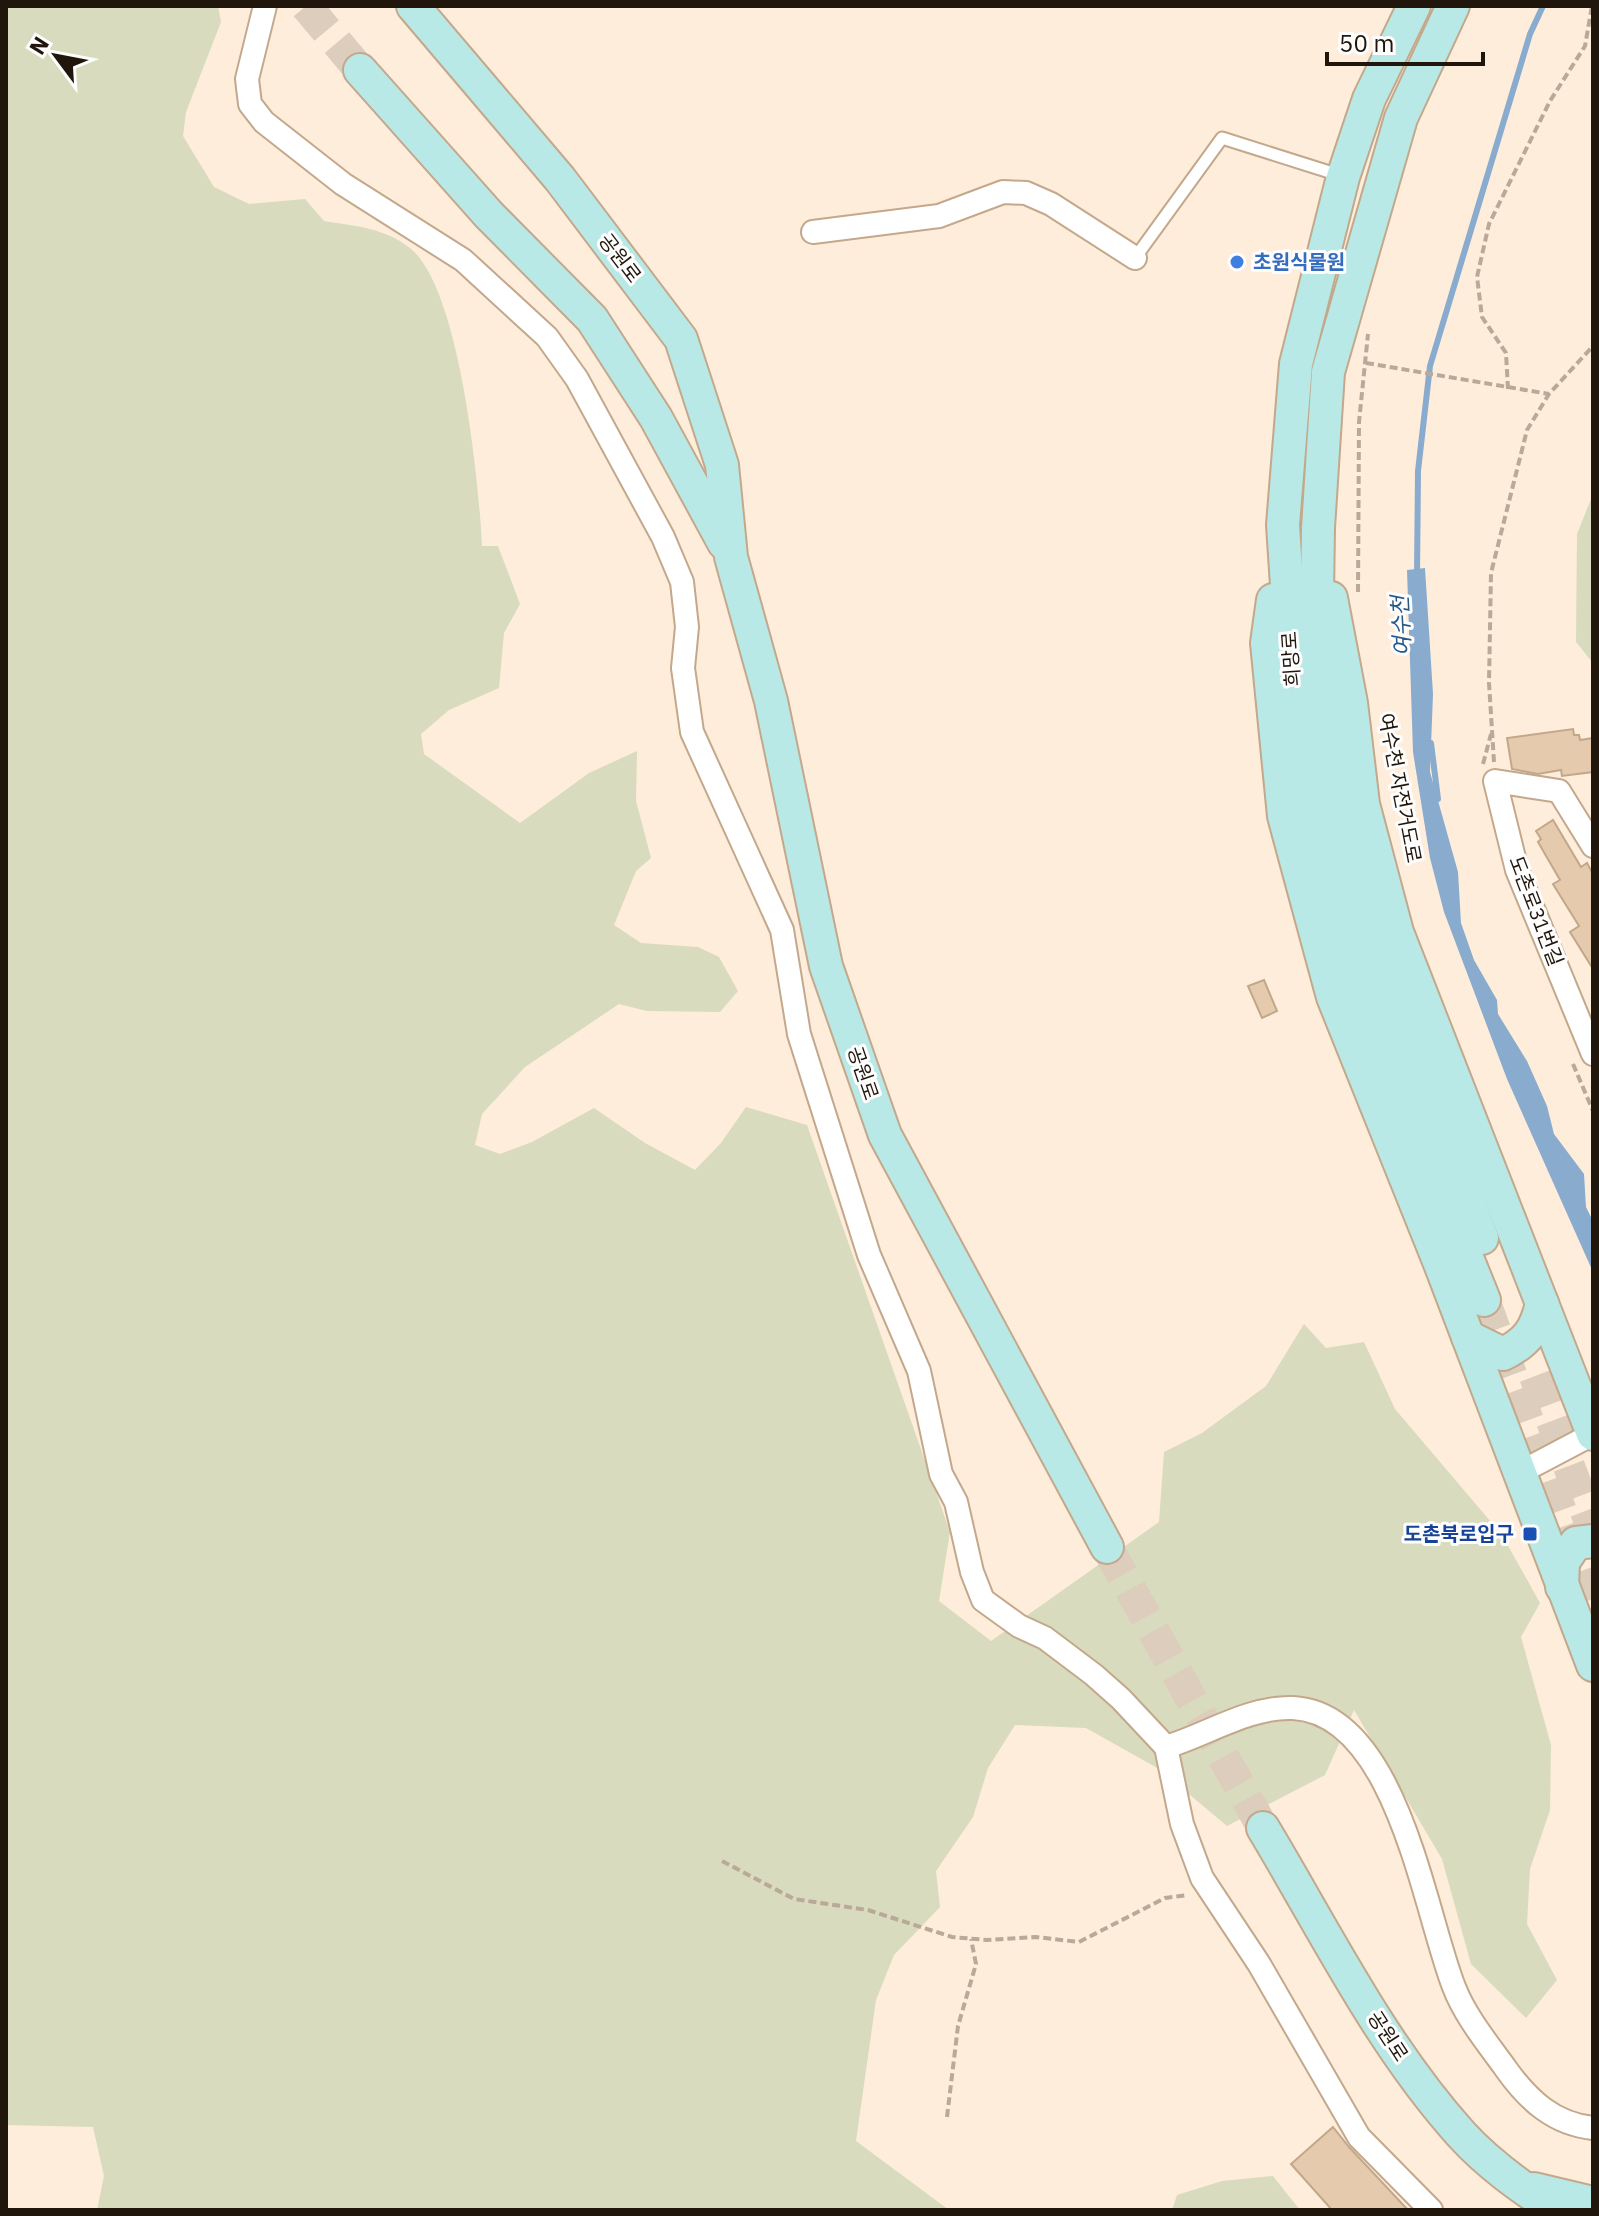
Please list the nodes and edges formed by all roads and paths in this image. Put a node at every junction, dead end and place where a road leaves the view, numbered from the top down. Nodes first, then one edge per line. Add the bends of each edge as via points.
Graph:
1 (265, 6) edge
2 (413, 6) edge
3 (1414, 6) edge
4 (1453, 6) edge
5 (1592, 6) edge
6 (360, 70) tunnel mouth
7 (1343, 177) junction
8 (813, 232) dead end
9 (1135, 258) joint
10 (1371, 324) dead end
11 (1593, 346) edge
12 (1365, 363) junction
13 (1508, 389) junction
14 (1549, 394) junction
15 (1283, 525) junction
16 (1318, 528) junction
17 (731, 557) junction
18 (1358, 601) dead end
19 (1495, 781) junction
20 (1593, 846) edge
21 (1593, 1054) edge
22 (1542, 1303) junction
23 (1468, 1337) junction
24 (1593, 1434) edge
25 (1519, 1473) junction
26 (1593, 1541) edge
27 (1107, 1547) tunnel mouth
28 (1562, 1587) junction
29 (1593, 1665) edge
30 (1166, 1747) junction
31 (1263, 1828) tunnel mouth
32 (722, 1861) dead end
33 (1210, 1891) junction
34 (971, 1939) junction
35 (947, 2117) dead end
36 (1593, 2128) edge
37 (1516, 2184) junction
38 (1593, 2203) edge
39 (1431, 2210) edge
40 (1544, 2210) edge
41 (1556, 2210) edge

1 - 30 street via 247,79 250,104 264,122 343,184 463,260 547,337 577,379 663,537 682,582 687,627 683,668 692,732 782,930 799,1034 869,1255 919,1371 941,1474 956,1502 983,1600 1094,1675
2 - 17 main road, 공원로 via 560,179 681,339 722,465
3 - 7 main road, 희망로 via 1369,99
4 - 16 main road, 희망로 via 1401,118 1328,372
5 - 13 path via 1585,46 1550,101 1489,224 1477,277 1482,317 1506,353
6 - 17 main road, 공원로 via 489,215 592,319 656,418
7 - 9 lane via 1222,138
7 - 15 main road, 희망로 via 1296,364
8 - 9 street via 939,216 1003,192 1026,193
10 - 12 path
11 - 14 path
12 - 13 path
12 - 18 path via 1359,422
13 - 14 path
14 - 19 path via 1527,430 1491,573 1489,683
15 - 16 main road, 희망로 via 1296,721 1313,826 1340,927 1371,1019 1494,1297 1364,920 1321,718 1316,663
15 - 23 main road via 1267,643 1284,816 1333,997
16 - 22 main road via 1351,703 1363,804 1397,932
17 - 27 main road, 공원로 via 771,701 826,966 885,1135
19 - 20 street via 1559,791
19 - 21 street, 도촌로31번길 via 1517,870
22 - 23 main road via 1536,1328 1520,1346 1503,1354
22 - 24 main road
23 - 25 main road
24 - 25 street
25 - 28 main road
26 - 28 main road via 1576,1543 1563,1562
28 - 29 main road
30 - 33 street via 1182,1824
30 - 36 street via 1266,1710 1294,1708 1325,1716 1347,1732 1391,1790 1456,1992 1521,2090 1542,2110 1575,2126
31 - 37 main road, 공원로 via 1395,2051 1462,2135
32 - 34 path via 794,1899 868,1910 910,1927
33 - 34 path via 1165,1898 1079,1942
33 - 39 street via 1259,1964 1359,2137
34 - 35 path via 976,1964 958,2026
37 - 38 main road
37 - 40 main road
37 - 41 main road, 공원로

